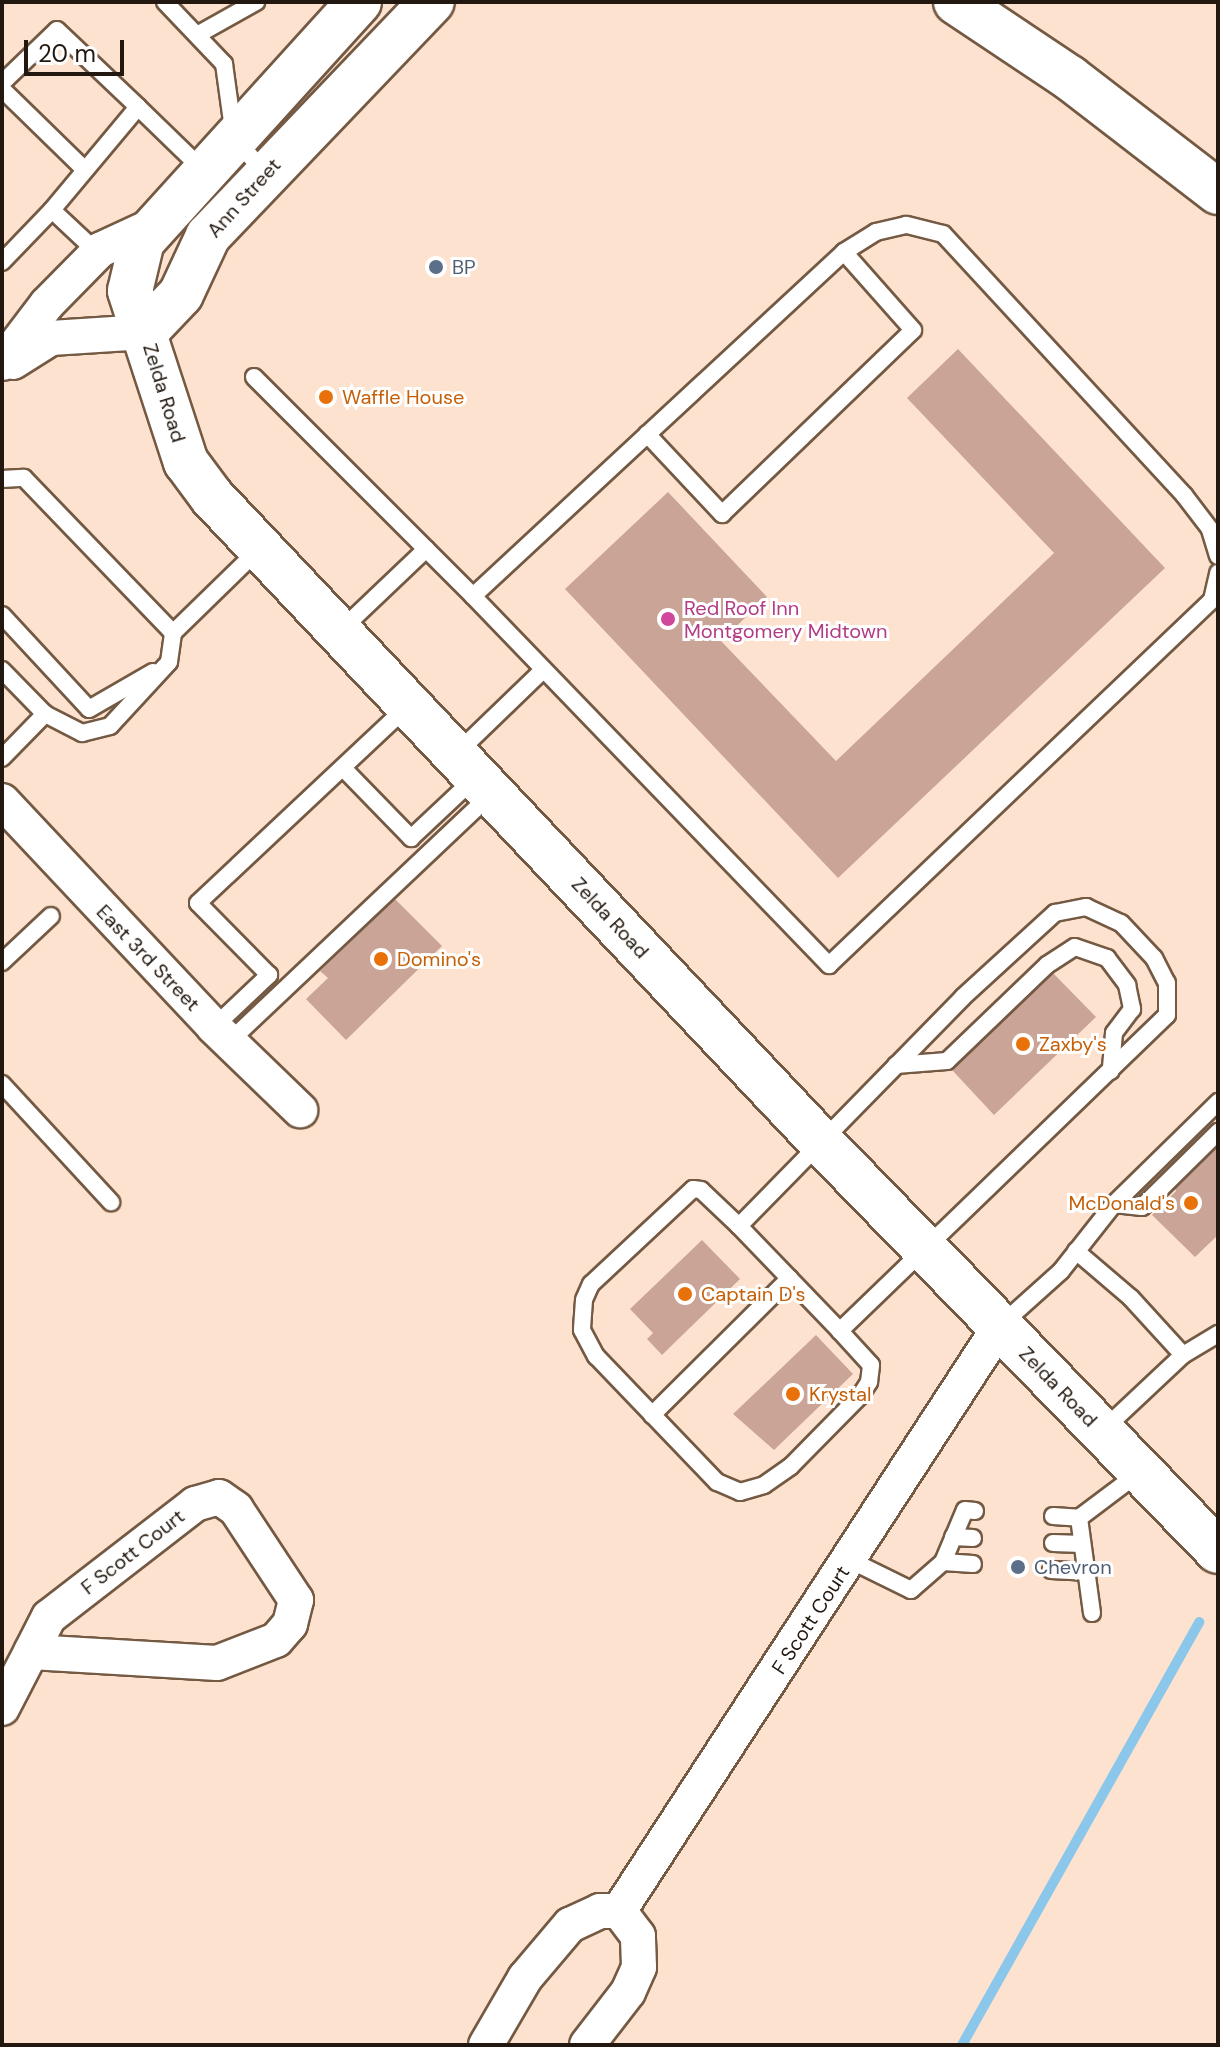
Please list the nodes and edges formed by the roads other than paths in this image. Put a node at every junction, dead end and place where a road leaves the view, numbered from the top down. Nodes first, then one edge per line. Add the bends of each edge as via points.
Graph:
1 (165, 2) edge
2 (256, 2) edge
3 (432, 2) edge
4 (956, 2) edge
5 (349, 5) edge
6 (197, 35) junction
7 (2, 86) edge
8 (138, 107) junction
9 (234, 136) junction
10 (202, 169) junction
11 (85, 170) junction
12 (266, 176) junction
13 (1218, 192) edge
14 (52, 210) junction
15 (156, 224) junction
16 (844, 252) junction
17 (98, 253) junction
18 (2, 262) edge
19 (145, 332) junction
20 (6, 349) edge
21 (254, 377) dead end
22 (647, 434) junction
23 (2, 479) edge
24 (260, 548) junction
25 (426, 549) junction
26 (1218, 556) edge
27 (1218, 573) edge
28 (473, 596) junction
29 (2, 615) edge
30 (339, 632) junction
31 (173, 633) junction
32 (169, 662) junction
33 (2, 670) edge
34 (543, 670) junction
35 (409, 705) junction
36 (45, 714) junction
37 (2, 758) edge
38 (343, 768) junction
39 (475, 775) junction
40 (2, 801) edge
41 (51, 916) dead end
42 (2, 962) edge
43 (222, 1035) junction
44 (896, 1065) junction
45 (1111, 1071) junction
46 (2, 1084) edge
47 (1218, 1102) edge
48 (300, 1110) dead end
49 (1218, 1132) edge
50 (823, 1144) junction
51 (111, 1202) dead end
52 (1114, 1204) junction
53 (739, 1226) junction
54 (923, 1249) junction
55 (1076, 1251) junction
56 (790, 1278) junction
57 (1000, 1326) junction
58 (840, 1331) junction
59 (1218, 1334) edge
60 (1183, 1355) junction
61 (652, 1415) junction
62 (1100, 1432) junction
63 (1140, 1472) junction
64 (975, 1511) dead end
65 (1053, 1516) dead end
66 (1079, 1518) junction
67 (953, 1537) junction
68 (973, 1538) dead end
69 (1053, 1543) dead end
70 (1082, 1544) junction
71 (1218, 1551) edge
72 (850, 1560) junction
73 (943, 1562) junction
74 (973, 1564) dead end
75 (1051, 1570) dead end
76 (1085, 1572) junction
77 (1092, 1613) dead end
78 (31, 1652) junction
79 (2, 1708) edge
80 (619, 1911) junction
81 (486, 2045) edge
82 (587, 2045) edge

1 - 6 lane
2 - 6 lane
3 - 12 main road, Ann Street
4 - 13 main road via 1070,78
5 - 9 main road
6 - 9 lane via 224,64
7 - 8 lane via 57,30
7 - 11 lane
8 - 10 lane
8 - 11 lane
9 - 10 main road
9 - 12 lane
10 - 15 main road
11 - 14 lane
12 - 19 main road, Ann Street via 208,236 181,294
14 - 17 lane
14 - 18 lane
15 - 17 street
15 - 19 main road, Zelda Road via 142,241 130,291
16 - 22 lane
16 - 22 lane via 913,330 722,514
16 - 26 lane via 876,232 906,225 943,234 1184,495 1210,529
17 - 20 street
19 - 20 street via 51,338
19 - 24 main road, Zelda Road via 186,462
21 - 25 lane
22 - 28 lane
23 - 31 lane via 24,478
24 - 30 main road, Zelda Road
24 - 31 lane
25 - 28 lane
25 - 30 lane
27 - 34 lane via 1212,600 829,965
28 - 34 lane
29 - 32 lane via 89,709
30 - 35 main road, Zelda Road
31 - 32 lane
32 - 36 lane via 110,726 82,733
33 - 36 lane
34 - 39 lane
35 - 38 lane
35 - 39 main road, Zelda Road
36 - 37 lane
38 - 39 lane via 411,838
38 - 43 lane via 198,903 269,975
39 - 43 lane
39 - 50 main road, Zelda Road
40 - 43 street, East 3rd Street
41 - 42 lane
43 - 48 street, East 3rd Street
44 - 45 lane via 947,1061 1047,965 1075,947 1107,958 1127,985 1132,1009 1114,1033
44 - 45 lane via 1055,913 1086,907 1121,923 1154,958 1167,983 1167,1015
44 - 50 lane
45 - 54 lane
46 - 51 lane
47 - 52 lane
49 - 52 lane via 1142,1207
50 - 53 lane
50 - 54 main road, Zelda Road
52 - 55 lane
53 - 56 lane
53 - 61 lane via 701,1190 693,1189 591,1284 582,1330 596,1356
54 - 57 main road, Zelda Road
54 - 58 lane
55 - 57 lane
55 - 60 lane via 1131,1298
56 - 58 lane
56 - 61 lane
57 - 62 main road, Zelda Road
57 - 72 street, F Scott Court
58 - 61 lane via 871,1365 869,1382 832,1427 764,1485 740,1492 717,1482
59 - 60 lane
60 - 62 lane
62 - 63 main road, Zelda Road
63 - 66 lane
63 - 71 main road, Zelda Road
64 - 67 lane via 965,1510
65 - 66 lane
66 - 70 lane
67 - 68 lane
67 - 73 lane
69 - 70 lane
70 - 76 lane
72 - 73 lane via 911,1590
72 - 80 street, F Scott Court
73 - 74 lane
75 - 76 lane
76 - 77 lane
78 - 78 street, F Scott Court via 217,1663 276,1640 290,1624 296,1600 236,1509 219,1497 208,1498 49,1617
78 - 79 street, F Scott Court
80 - 81 street via 600,1911 570,1925 525,1978
80 - 82 street via 638,1936 639,1967 628,1992

